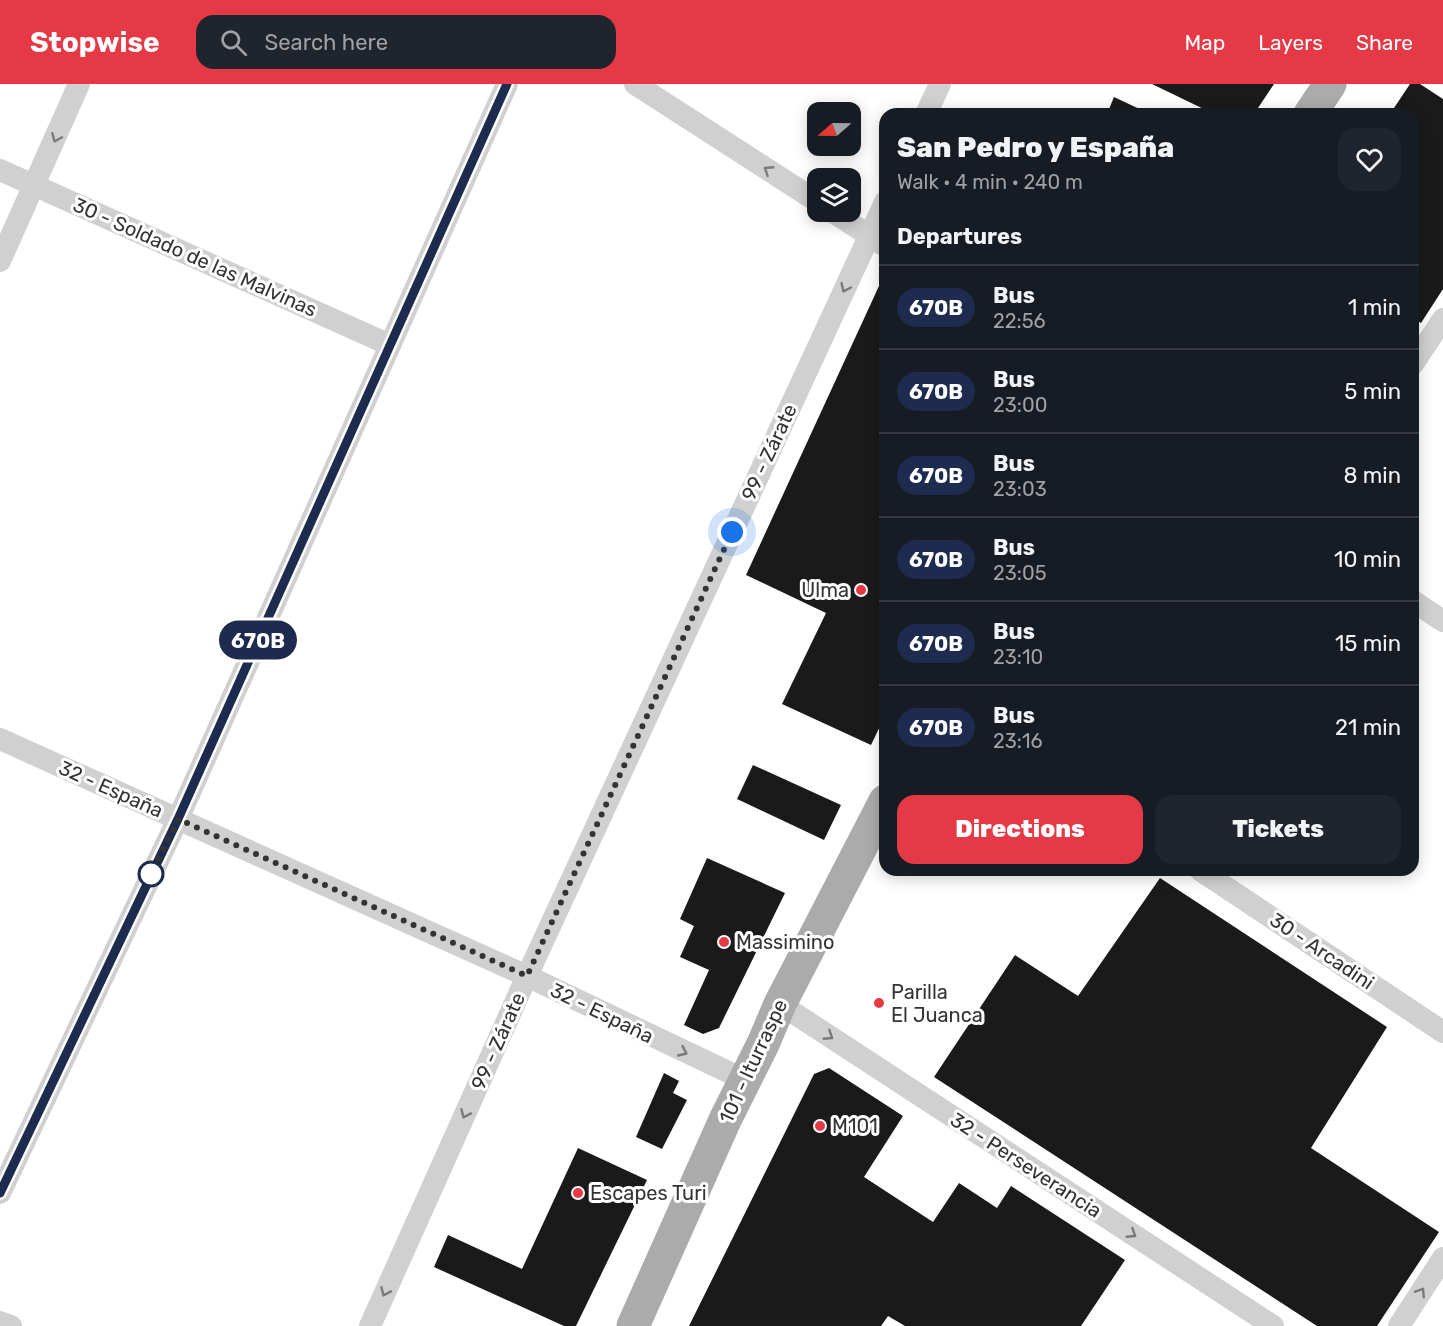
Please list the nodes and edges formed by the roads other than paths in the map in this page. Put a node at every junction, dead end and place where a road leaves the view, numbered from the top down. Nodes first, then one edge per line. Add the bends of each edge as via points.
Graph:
1 (79, 84) edge
2 (507, 84) edge
3 (635, 84) edge
4 (940, 84) edge
5 (1330, 84) edge
6 (929, 108) edge
7 (1314, 108) edge
8 (0, 170) edge
9 (35, 186) junction
10 (807, 195) edge
11 (848, 222) edge
12 (877, 241) edge
13 (0, 261) edge
14 (1443, 319) edge
15 (390, 345) junction
16 (1419, 355) edge
17 (1419, 605) edge
18 (1443, 621) edge
19 (0, 739) edge
20 (879, 813) edge
21 (178, 819) junction
22 (1209, 876) edge
23 (527, 976) junction
24 (780, 1004) junction
25 (1443, 1032) edge
26 (745, 1080) junction
27 (0, 1193) edge
28 (1443, 1258) edge
29 (0, 1322) edge
30 (10, 1326) edge
31 (370, 1326) edge
32 (633, 1326) edge
33 (1273, 1326) edge
34 (1399, 1326) edge

1 -> 9 street
2 - 15 street
10 -> 3 street
4 - 6 street
5 - 7 main road
8 - 9 street, 30 - Soldado de las Malvinas
9 - 13 street
9 - 15 street, 30 - Soldado de las Malvinas
11 - 12 street
12 -> 23 street, 99 - Zárate
14 - 16 street
15 - 21 street
17 - 18 street
19 - 21 street, 32 - España
20 - 24 main road, 101 - Iturraspe
21 - 23 street, 32 - España
21 - 27 street
22 - 25 street, 30 - Arcadini
23 -> 26 street, 32 - España
23 -> 31 street, 99 - Zárate
24 - 26 main road, 101 - Iturraspe
24 -> 33 street, 32 - Perseverancia
26 - 32 main road, 101 - Iturraspe
34 -> 28 street
29 - 30 street

